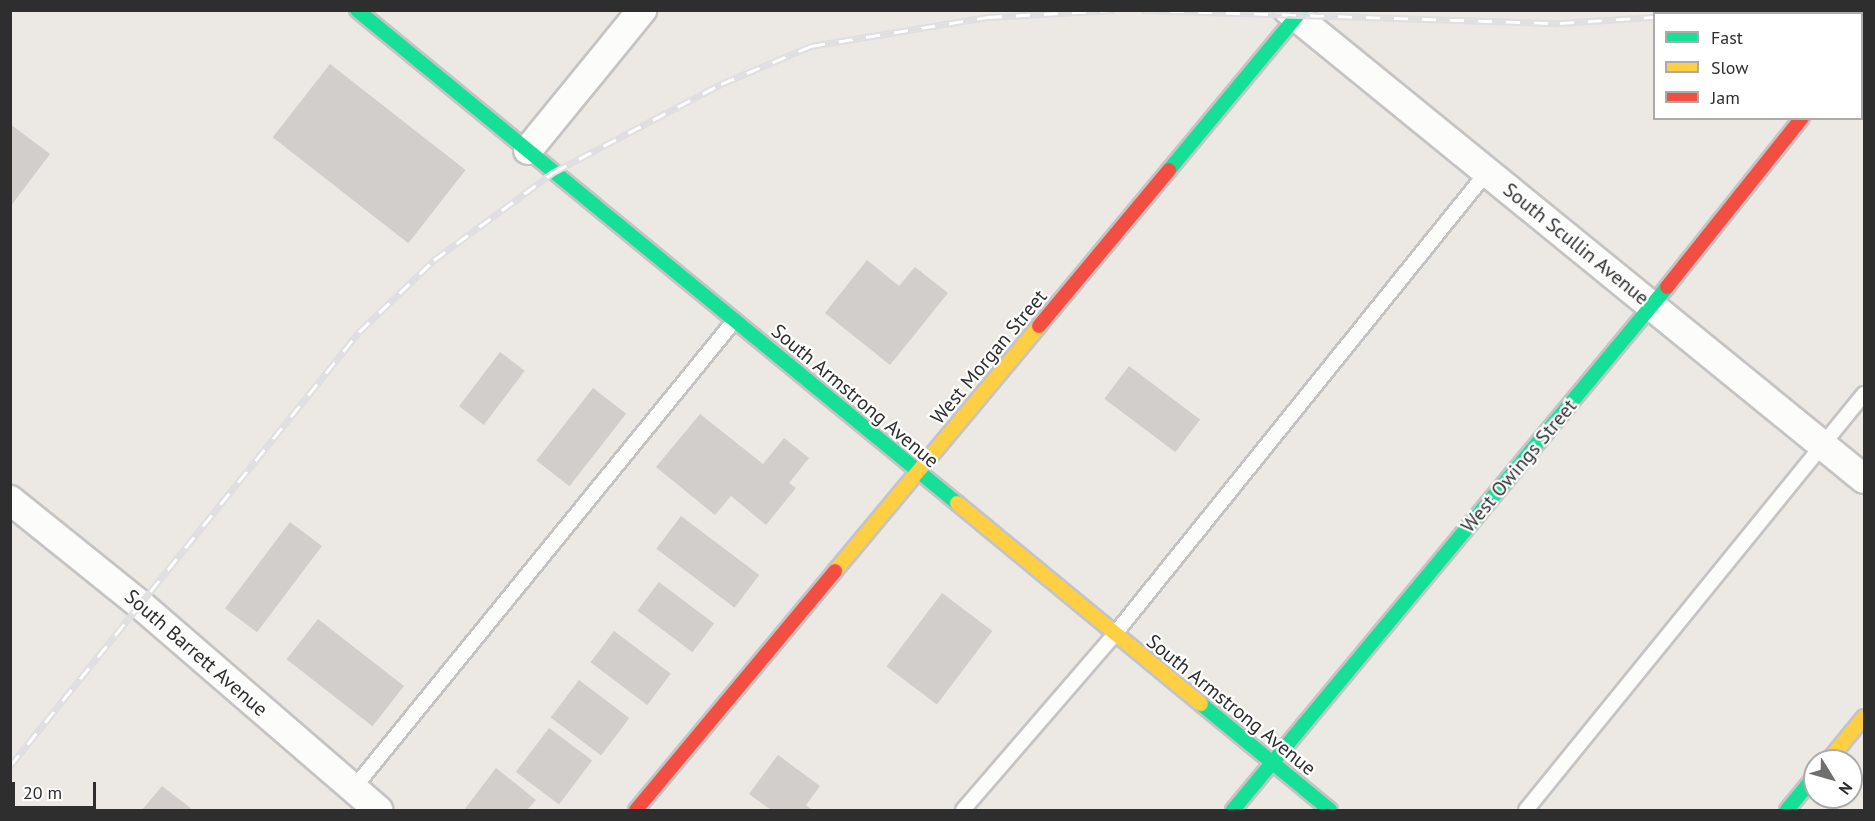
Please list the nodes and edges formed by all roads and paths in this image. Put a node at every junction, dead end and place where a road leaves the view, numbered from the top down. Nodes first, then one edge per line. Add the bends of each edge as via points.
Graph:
1 (357, 10) edge
2 (642, 10) edge
3 (1296, 13) edge
4 (1800, 120) edge
5 (528, 150) junction
6 (1487, 172) junction
7 (1652, 306) junction
8 (734, 321) junction
9 (1864, 394) edge
10 (1823, 445) junction
11 (918, 473) junction
12 (1864, 479) edge
13 (10, 500) edge
14 (1114, 634) junction
15 (1864, 717) edge
16 (1838, 749) edge
17 (1271, 763) junction
18 (353, 789) junction
19 (1803, 790) edge
20 (378, 810) edge
21 (636, 810) edge
22 (963, 810) edge
23 (1233, 810) edge
24 (1330, 810) edge
25 (1526, 810) edge
26 (1786, 810) edge

1 - 5 street, South Armstrong Avenue
2 - 5 street
3 - 6 street, South Scullin Avenue
3 - 11 street, West Morgan Street
4 - 7 street, West Owings Street
5 - 8 street, South Armstrong Avenue
6 - 7 street, South Scullin Avenue
6 - 14 lane
7 - 10 street, South Scullin Avenue
7 - 17 street, West Owings Street
8 - 11 street, South Armstrong Avenue
8 - 18 lane
9 - 10 lane
10 - 12 street, South Scullin Avenue
10 - 25 lane
11 - 14 street, South Armstrong Avenue
11 - 21 street, West Morgan Street
13 - 18 street, South Barrett Avenue via 142,606
14 - 17 street, South Armstrong Avenue
14 - 22 lane
15 - 16 street
17 - 23 street, West Owings Street
17 - 24 street, South Armstrong Avenue
18 - 20 street, South Barrett Avenue
19 - 26 street

